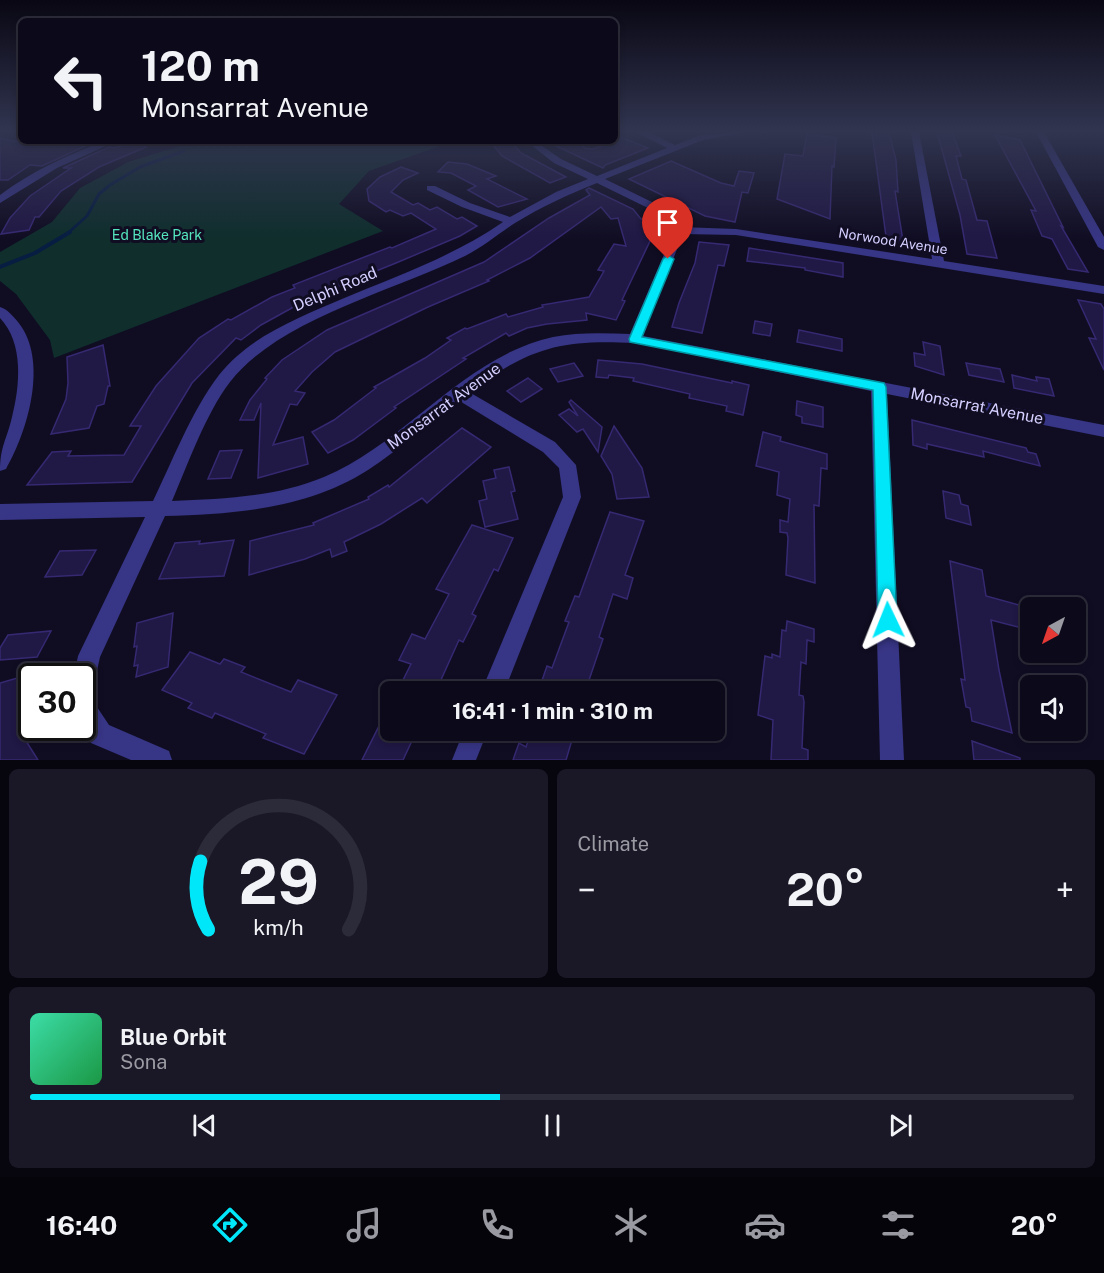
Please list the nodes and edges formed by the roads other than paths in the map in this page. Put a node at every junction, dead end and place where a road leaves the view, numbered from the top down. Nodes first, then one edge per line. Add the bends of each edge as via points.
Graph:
1 (49, 167) edge
2 (574, 167) edge
3 (627, 167) edge
4 (921, 167) edge
5 (1060, 167) edge
6 (598, 179) junction
7 (431, 188) dead end
8 (0, 189) edge
9 (14, 189) junction
10 (0, 200) edge
11 (511, 221) junction
12 (677, 230) junction
13 (1104, 247) edge
14 (939, 264) junction
15 (1104, 290) edge
16 (0, 311) edge
17 (6, 327) edge
18 (635, 339) junction
19 (879, 387) junction
20 (458, 393) junction
21 (1104, 431) edge
22 (0, 464) edge
23 (158, 508) junction
24 (0, 512) edge
25 (88, 663) edge
26 (497, 681) edge
27 (96, 728) edge
28 (472, 741) edge
29 (160, 760) edge
30 (464, 760) edge
31 (892, 760) edge

1 - 9 street
2 - 6 street
3 - 6 street, Delphi Road
4 - 14 street
5 - 13 street
6 - 11 street, Delphi Road via 560,194
6 - 12 street via 656,208
7 - 11 street
8 - 9 street
9 - 10 street
11 - 23 street, Delphi Road via 462,253 286,328 253,351 225,378 207,407
12 - 14 street, Norwood Avenue via 736,232
12 - 18 street
14 - 15 street, Norwood Avenue
16 - 17 street
17 - 22 street via 18,330 25,362 25,404
18 - 19 street, Monsarrat Avenue
18 - 20 street, Monsarrat Avenue via 589,336 541,345 500,364
19 - 21 street, Monsarrat Avenue
19 - 31 street
20 - 23 street, Monsarrat Avenue via 378,454 333,481 270,502
20 - 26 street via 549,447 567,465 572,497
23 - 24 street, Monsarrat Avenue
23 - 25 street, Delphi Road
27 - 29 street via 100,734
28 - 30 street

